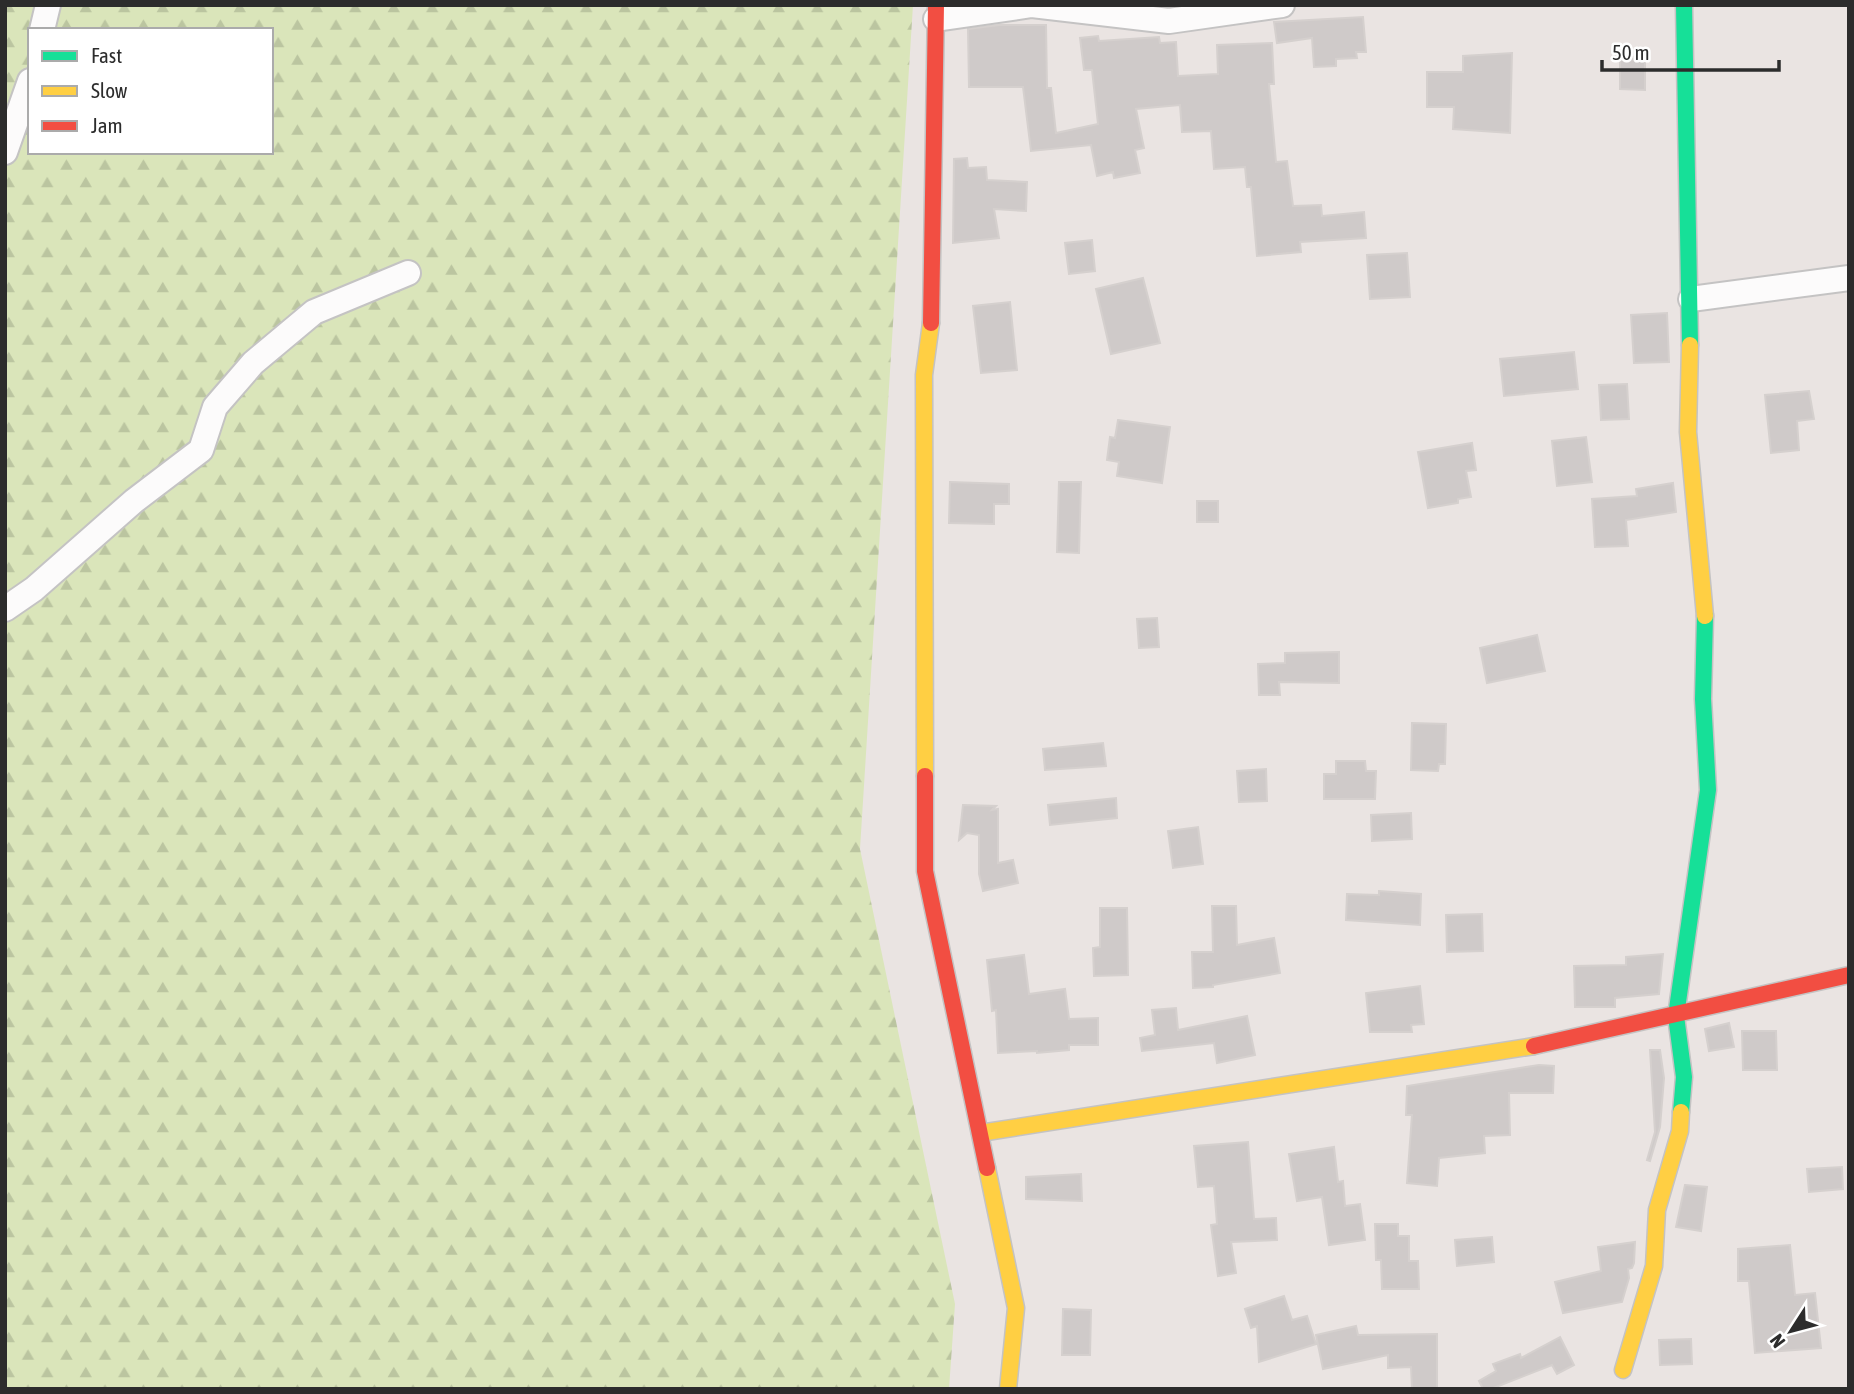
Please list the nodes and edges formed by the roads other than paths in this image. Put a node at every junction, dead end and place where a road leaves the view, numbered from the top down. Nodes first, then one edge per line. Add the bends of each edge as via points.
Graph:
1 (48, 5) edge
2 (1282, 5) edge
3 (1684, 5) edge
4 (936, 12) edge
5 (42, 28) edge
6 (28, 87) edge
7 (5, 152) edge
8 (408, 273) dead end
9 (1849, 278) edge
10 (1691, 299) junction
11 (5, 609) edge
12 (1849, 975) edge
13 (1676, 1016) junction
14 (980, 1133) junction
15 (1623, 1370) dead end
16 (1008, 1389) edge

1 - 5 street
2 - 4 street via 1169,21 1032,5
3 - 10 street
4 - 14 street via 932,311 924,376 925,871
6 - 7 street
8 - 11 street via 314,312 253,363 215,407 201,450
9 - 10 street
10 - 13 street via 1688,432 1705,603 1703,698 1708,790
12 - 13 street
13 - 14 street via 1565,1041
13 - 15 street via 1684,1077 1680,1131 1657,1210 1654,1266
14 - 16 street via 1016,1308

